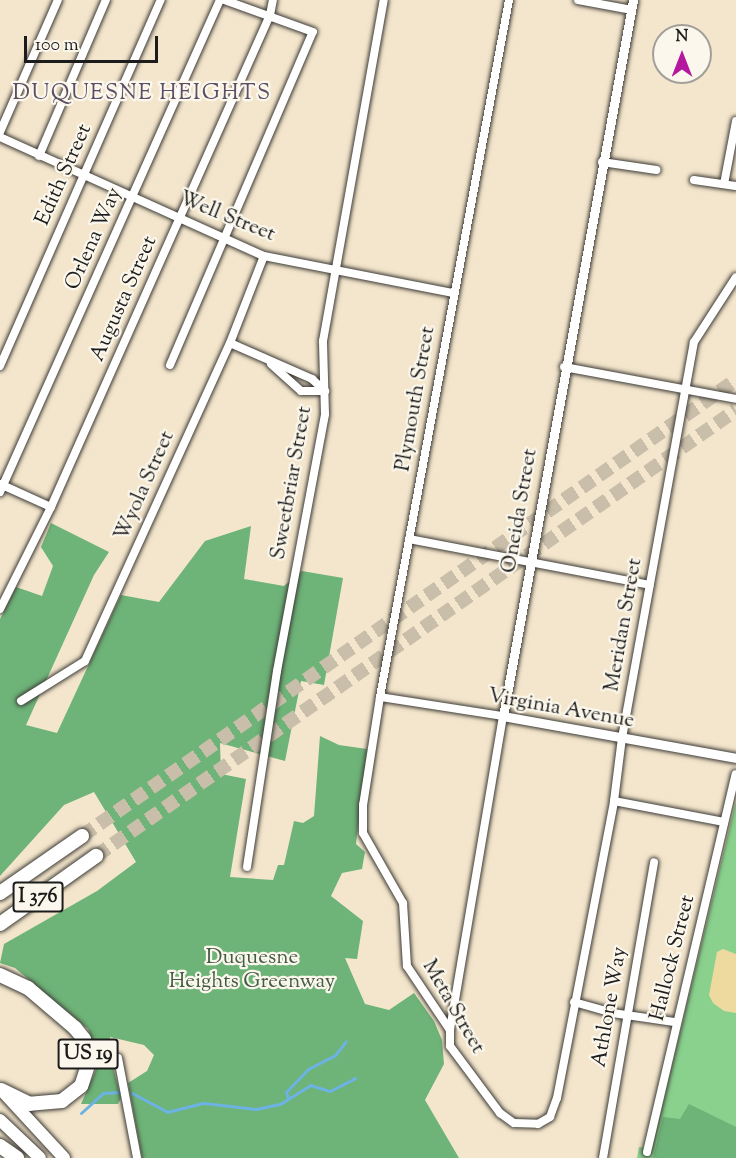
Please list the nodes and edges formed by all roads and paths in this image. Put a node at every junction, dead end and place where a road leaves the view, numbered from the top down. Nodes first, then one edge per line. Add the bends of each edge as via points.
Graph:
1 (58, 0) edge
2 (106, 0) edge
3 (161, 0) edge
4 (222, 0) edge
5 (273, 0) edge
6 (384, 0) edge
7 (509, 0) edge
8 (578, 0) edge
9 (632, 5) edge
10 (270, 15) junction
11 (736, 121) edge
12 (0, 135) edge
13 (39, 156) junction
14 (602, 162) junction
15 (656, 170) dead end
16 (83, 176) junction
17 (694, 180) dead end
18 (724, 184) junction
19 (736, 186) edge
20 (132, 198) junction
21 (180, 218) junction
22 (224, 239) junction
23 (264, 256) junction
24 (335, 269) junction
25 (736, 277) edge
26 (453, 293) junction
27 (230, 343) junction
28 (267, 360) junction
29 (170, 365) dead end
30 (0, 366) edge
31 (564, 367) junction
32 (686, 389) junction
33 (325, 391) junction
34 (736, 399) edge
35 (1, 487) edge
36 (51, 507) junction
37 (409, 538) junction
38 (530, 559) junction
39 (650, 585) junction
40 (0, 609) edge
41 (380, 697) junction
42 (21, 701) dead end
43 (503, 716) junction
44 (622, 738) junction
45 (736, 758) edge
46 (736, 774) edge
47 (615, 801) junction
48 (363, 806) joint
49 (724, 822) junction
50 (82, 836) tunnel mouth
51 (96, 856) tunnel mouth
52 (654, 862) dead end
53 (247, 867) dead end
54 (0, 893) edge
55 (0, 924) edge
56 (0, 975) edge
57 (574, 1002) junction
58 (626, 1015) junction
59 (675, 1022) junction
60 (450, 1030) junction
61 (118, 1058) dead end
62 (1, 1089) edge
63 (0, 1120) edge
64 (538, 1124) joint
65 (0, 1146) edge
66 (647, 1152) dead end
67 (17, 1158) edge
68 (40, 1158) edge
69 (63, 1158) edge
70 (137, 1158) edge
71 (603, 1158) edge

1 - 12 street
2 - 13 street
3 - 16 street, Edith Street
4 - 10 street
4 - 20 street, Orlena Way
5 - 10 street, Augusta Street
6 - 24 street, Sweetbriar Street
7 - 26 street, Plymouth Street
8 - 9 street
9 - 14 street, Oneida Street
10 - 21 street, Augusta Street
10 - 22 street via 313,32
11 - 18 street
12 - 13 street, Well Street
13 - 16 street, Well Street
14 - 15 street
14 - 31 street, Oneida Street
16 - 20 street, Well Street
16 - 30 street, Edith Street
17 - 18 street
18 - 19 street
20 - 21 street, Well Street
20 - 35 street, Orlena Way
21 - 22 street, Well Street
21 - 36 street, Augusta Street
22 - 23 street, Well Street
22 - 29 street
23 - 24 street, Well Street
23 - 27 street, Wyola Street
24 - 26 street, Well Street
24 - 33 street, Sweetbriar Street via 323,340
25 - 32 street, Meridan Street via 695,339
26 - 37 street, Plymouth Street
27 - 28 street
27 - 42 street, Wyola Street via 85,661
28 - 33 street via 312,379
28 - 33 street via 301,391
31 - 32 street
31 - 38 street, Oneida Street
32 - 34 street
32 - 39 street, Meridan Street
33 - 53 street, Sweetbriar Street via 325,414 277,671
35 - 36 street
36 - 40 street, Augusta Street
37 - 38 street
37 - 41 street, Plymouth Street
38 - 39 street
38 - 43 street, Oneida Street
39 - 44 street, Meridan Street
41 - 43 street, Virginia Avenue
41 - 48 street, Plymouth Street
43 - 44 street, Virginia Avenue
43 - 60 street, Oneida Street
44 - 45 street, Virginia Avenue
44 - 47 street, Meridan Street
46 - 49 street, Hallock Street
47 - 49 street
47 - 57 street, Meridan Street
48 - 60 street, Meta Street via 363,832 403,903 407,966
49 - 59 street, Hallock Street
50 - 54 highway, I 376
51 - 55 highway, I 376
52 - 58 street, Athlone Way
56 - 62 highway, US 19 via 28,988 75,1028 84,1039 89,1062 81,1086 62,1101 30,1104
57 - 58 street
57 - 64 street, Meridan Street via 554,1111
58 - 59 street
58 - 71 street, Athlone Way
59 - 66 street, Hallock Street
60 - 64 street, Meta Street via 450,1046 500,1113 514,1124
61 - 70 street
62 - 69 highway
63 - 68 highway
65 - 67 highway

